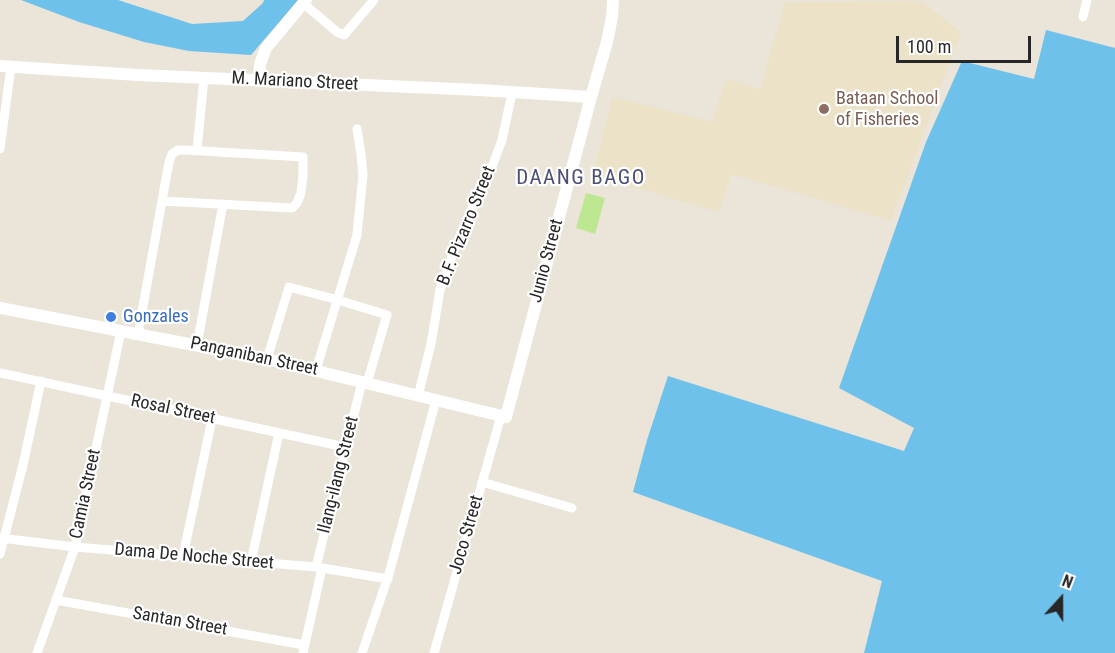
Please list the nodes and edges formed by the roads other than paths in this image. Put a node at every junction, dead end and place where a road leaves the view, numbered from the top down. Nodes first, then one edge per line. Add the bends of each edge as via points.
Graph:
1 (374, 0) edge
2 (606, 0) edge
3 (613, 0) edge
4 (1087, 0) edge
5 (305, 2) edge
6 (1083, 17) dead end
7 (5, 66) edge
8 (204, 78) junction
9 (259, 80) junction
10 (512, 93) junction
11 (589, 97) junction
12 (357, 129) dead end
13 (0, 149) edge
14 (197, 150) junction
15 (162, 201) junction
16 (223, 204) junction
17 (338, 300) junction
18 (0, 308) edge
19 (121, 331) junction
20 (138, 334) junction
21 (198, 345) junction
22 (267, 359) junction
23 (316, 370) junction
24 (0, 372) edge
25 (41, 381) junction
26 (364, 383) junction
27 (107, 396) junction
28 (418, 396) junction
29 (436, 400) junction
30 (504, 417) junction
31 (212, 418) junction
32 (279, 433) junction
33 (345, 447) junction
34 (482, 482) junction
35 (572, 508) dead end
36 (2, 538) edge
37 (75, 548) junction
38 (0, 554) edge
39 (183, 556) junction
40 (251, 562) junction
41 (319, 568) junction
42 (388, 579) junction
43 (56, 600) junction
44 (304, 649) edge
45 (37, 653) edge
46 (362, 653) edge
47 (434, 653) edge

1 - 5 street via 342,36
2 - 11 street, Junio Street
3 - 11 street, Junio Street via 608,42
4 - 6 street
5 - 9 street via 266,48
7 - 8 street, M. Mariano Street
7 - 13 street
8 - 9 street, M. Mariano Street
8 - 14 street
9 - 10 street, M. Mariano Street
10 - 11 street, M. Mariano Street
10 - 28 street, B.F. Pizarro Street via 499,148 440,290
11 - 30 street, Junio Street via 516,350
12 - 17 street via 363,176 357,235
14 - 15 street via 182,149 172,154
14 - 16 street via 303,157 302,188 294,207
15 - 16 street
15 - 20 street
16 - 21 street
17 - 22 street via 289,287
17 - 23 street
17 - 26 street, Ilang-ilang Street via 387,315
18 - 19 street, Panganiban Street
19 - 20 street, Panganiban Street
19 - 27 street, Camia Street
20 - 21 street, Panganiban Street
21 - 22 street, Panganiban Street
22 - 23 street, Panganiban Street
23 - 26 street, Panganiban Street
24 - 25 street, Rosal Street
25 - 27 street, Rosal Street
25 - 36 street
26 - 28 street, Panganiban Street
26 - 33 street, Ilang-ilang Street
27 - 31 street, Rosal Street
27 - 37 street, Camia Street
28 - 29 street, Panganiban Street
29 - 30 street, Panganiban Street
29 - 42 street
30 - 34 street, Joco Street
31 - 32 street, Rosal Street
31 - 39 street
32 - 33 street, Rosal Street
32 - 40 street
33 - 41 street, Ilang-ilang Street
34 - 35 street
34 - 47 street, Joco Street
36 - 37 street, Dama De Noche Street
36 - 38 street
37 - 39 street, Dama De Noche Street
37 - 43 street, Camia Street
39 - 40 street, Dama De Noche Street
40 - 41 street, Dama De Noche Street
41 - 42 street, Dama De Noche Street
41 - 44 street, Ilang-ilang Street
42 - 46 street
43 - 44 street, Santan Street
43 - 45 street, Camia Street

